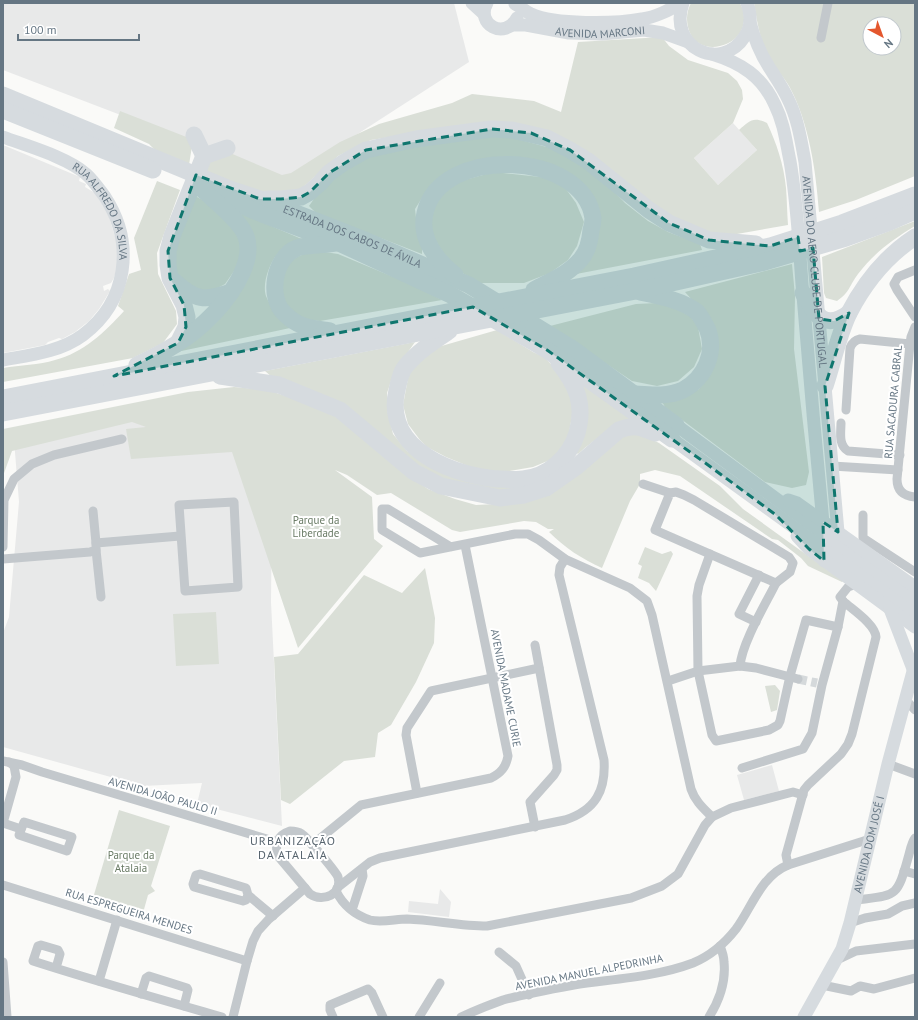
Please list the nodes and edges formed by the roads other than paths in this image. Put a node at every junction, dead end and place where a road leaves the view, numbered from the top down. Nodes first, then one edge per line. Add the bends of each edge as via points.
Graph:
1 (472, 3) edge
2 (682, 3) edge
3 (747, 3) edge
4 (828, 3) edge
5 (515, 4) edge
6 (486, 9) edge
7 (750, 22) junction
8 (512, 25) junction
9 (821, 38) dead end
10 (688, 42) junction
11 (712, 54) junction
12 (3, 95) edge
13 (3, 110) edge
14 (194, 135) dead end
15 (3, 137) edge
16 (227, 148) dead end
17 (204, 156) junction
18 (203, 190) junction
19 (915, 195) edge
20 (260, 199) junction
21 (915, 211) edge
22 (915, 237) edge
23 (339, 243) junction
24 (770, 246) junction
25 (915, 270) edge
26 (170, 278) junction
27 (469, 285) junction
28 (809, 290) junction
29 (636, 291) junction
30 (232, 292) junction
31 (518, 299) junction
32 (849, 313) junction
33 (915, 317) edge
34 (819, 318) junction
35 (457, 326) junction
36 (915, 327) edge
37 (337, 333) junction
38 (525, 336) junction
39 (178, 343) junction
40 (910, 344) junction
41 (3, 360) edge
42 (208, 374) junction
43 (114, 376) junction
44 (825, 386) junction
45 (635, 394) junction
46 (3, 398) edge
47 (846, 410) dead end
48 (3, 413) edge
49 (841, 423) dead end
50 (674, 432) junction
51 (122, 439) dead end
52 (900, 454) junction
53 (832, 466) junction
54 (818, 467) junction
55 (898, 475) junction
56 (643, 484) dead end
57 (764, 490) junction
58 (820, 491) junction
59 (670, 493) junction
60 (915, 497) edge
61 (797, 503) junction
62 (93, 511) dead end
63 (863, 515) dead end
64 (823, 528) junction
65 (180, 536) junction
66 (840, 538) junction
67 (465, 544) junction
68 (3, 547) edge
69 (96, 547) junction
70 (451, 547) junction
71 (710, 554) junction
72 (824, 555) junction
73 (3, 559) edge
74 (565, 559) junction
75 (915, 572) edge
76 (759, 575) junction
77 (776, 583) junction
78 (856, 584) junction
79 (915, 588) edge
80 (101, 597) dead end
81 (843, 601) junction
82 (915, 601) edge
83 (890, 609) junction
84 (915, 614) edge
85 (756, 622) junction
86 (915, 627) edge
87 (838, 628) junction
88 (535, 645) dead end
89 (740, 666) junction
90 (914, 667) edge
91 (539, 668) junction
92 (698, 670) junction
93 (492, 678) junction
94 (794, 678) junction
95 (668, 681) junction
96 (905, 699) junction
97 (915, 710) edge
98 (6, 761) edge
99 (888, 764) junction
100 (742, 768) dead end
101 (42, 772) junction
102 (915, 774) edge
103 (16, 777) junction
104 (417, 793) junction
105 (803, 796) junction
106 (712, 817) junction
107 (3, 819) edge
108 (535, 827) junction
109 (21, 829) junction
110 (915, 838) edge
111 (870, 839) junction
112 (277, 842) junction
113 (312, 845) junction
114 (788, 865) junction
115 (362, 869) junction
116 (904, 872) junction
117 (915, 874) edge
118 (3, 885) edge
119 (305, 888) junction
120 (336, 889) junction
121 (248, 895) junction
122 (856, 900) junction
123 (915, 903) edge
124 (352, 910) junction
125 (273, 916) junction
126 (117, 920) junction
127 (850, 924) junction
128 (844, 942) junction
129 (915, 944) edge
130 (720, 946) junction
131 (856, 951) junction
132 (499, 952) dead end
133 (836, 960) junction
134 (248, 961) junction
135 (3, 962) edge
136 (56, 968) junction
137 (915, 978) edge
138 (99, 981) junction
139 (440, 983) dead end
140 (822, 985) junction
141 (141, 994) junction
142 (529, 995) junction
143 (184, 1006) junction
144 (7, 1017) edge
145 (222, 1017) edge
146 (233, 1017) edge
147 (333, 1017) edge
148 (383, 1017) edge
149 (419, 1017) edge
150 (461, 1017) edge
151 (708, 1017) edge
152 (804, 1017) edge

1 - 6 street
2 - 5 street, AVENIDA MARCONI via 661,14 642,19 599,22 567,22 545,18 531,14
2 - 10 street via 680,23 682,33
3 - 7 street, AVENIDA DO AERO CLUBE DE PORTUGAL
4 - 9 street
5 - 8 street via 518,14
6 - 8 street, AVENIDA MARCONI via 486,21 494,28 504,29
7 - 11 street via 748,33 742,42 723,53
7 - 28 street, AVENIDA DO AERO CLUBE DE PORTUGAL via 760,51 785,93 800,133 808,195
8 - 10 street, AVENIDA MARCONI via 569,33 602,34 644,30 663,33
10 - 11 street, AVENIDA MARCONI via 695,48
11 - 28 street, AVENIDA DO AERO CLUBE DE PORTUGAL via 743,67 769,93 775,105 784,130
12 - 20 highway, ESTRADA DOS CABOS DE ÁVILA
13 - 18 highway, ESTRADA DOS CABOS DE ÁVILA
14 - 17 highway
15 - 41 street, RUA ALFREDO DA SILVA via 68,162 86,174 111,206 122,234 124,253 123,270 113,300 98,322 84,335 58,348
16 - 17 highway
17 - 26 highway via 172,236 168,251
18 - 23 highway, ESTRADA DOS CABOS DE ÁVILA
18 - 30 highway via 245,233 248,245 246,262
19 - 24 highway via 842,223
20 - 24 highway via 281,199 310,192 339,166 366,150 416,139 492,129 512,130 547,138 570,150 669,223 709,240
20 - 27 highway, ESTRADA DOS CABOS DE ÁVILA
21 - 29 highway via 846,238 761,263
22 - 32 highway via 890,256 870,277
23 - 37 highway via 297,248 287,255 275,277 279,305 284,313 299,325
23 - 38 highway, ESTRADA DOS CABOS DE ÁVILA via 451,295
24 - 31 highway
25 - 33 street via 898,277 894,284
26 - 30 highway via 197,298 212,298
26 - 39 highway via 187,316 186,328
27 - 31 highway via 447,269 431,250 426,235 426,208 444,183 467,170 503,164 535,168 561,177 574,186 582,195 593,219 586,251 581,259 563,275
27 - 45 highway, ESTRADA DOS CABOS DE ÁVILA via 547,332
28 - 34 highway
28 - 54 street, AVENIDA DO AERO CLUBE DE PORTUGAL
29 - 35 highway
29 - 45 highway via 664,297 686,305 698,313 709,333 710,355 699,377 682,390 658,395
30 - 39 highway via 204,323
31 - 37 highway
32 - 34 highway via 834,321
32 - 44 highway
34 - 44 street, AVENIDA DO AERO CLUBE DE PORTUGAL
35 - 38 highway via 416,354 404,368 395,398 396,411 407,440 418,450 448,467 486,478 523,479 546,471 568,454 579,427 580,412 576,387 560,364
35 - 42 highway
36 - 40 street, RUA SACADURA CABRAL
37 - 43 highway
38 - 50 highway, ESTRADA DOS CABOS DE ÁVILA
39 - 43 highway
40 - 47 street via 860,339 853,343 850,348
40 - 52 street, RUA SACADURA CABRAL
42 - 48 highway
42 - 50 highway via 279,385 340,410 414,472 441,486 500,498 524,495 546,488 576,467 619,430 639,427
43 - 46 highway
44 - 53 street, AVENIDA DO AERO CLUBE DE PORTUGAL
45 - 50 highway, ESTRADA DOS CABOS DE ÁVILA
49 - 52 street via 841,443 848,451
50 - 57 street
50 - 72 street
51 - 68 street via 46,458 32,464 14,478 4,500
52 - 55 street, RUA SACADURA CABRAL
53 - 54 street
53 - 55 street
53 - 66 street, AVENIDA DO AERO CLUBE DE PORTUGAL
54 - 58 street, AVENIDA DO AERO CLUBE DE PORTUGAL
55 - 60 street via 898,487 901,492
56 - 59 street
57 - 61 street
57 - 64 street
58 - 61 street
58 - 64 street, AVENIDA DO AERO CLUBE DE PORTUGAL
59 - 71 street via 655,530
59 - 77 street via 684,495 789,557 793,563 790,572
61 - 64 street
62 - 69 street
63 - 75 street via 863,538
64 - 66 street
64 - 72 street, AVENIDA DO AERO CLUBE DE PORTUGAL
65 - 65 street via 179,505 234,502 238,587 185,591
65 - 69 street
66 - 72 street
66 - 79 street
66 - 82 street
67 - 70 street
67 - 74 street via 522,533 534,537
67 - 93 street, AVENIDA MADAME CURIE
69 - 73 street via 78,553
69 - 80 street
70 - 70 street via 388,509 382,509 382,530 420,553
71 - 76 street
71 - 92 street via 697,596
72 - 78 street
72 - 84 street
74 - 95 street via 630,588 647,601
74 - 108 street via 559,575 604,760 604,778 600,793 582,813
76 - 77 street
76 - 85 street via 739,614
77 - 85 street
78 - 81 street via 848,587 840,597
78 - 83 street
81 - 87 street
81 - 105 street via 874,628 875,645 848,744 842,754 808,785
83 - 86 street
83 - 90 street
85 - 89 street via 740,660
87 - 94 street via 806,620
87 - 100 street via 819,684 812,733 803,749
88 - 91 street
89 - 92 street
89 - 94 street
90 - 96 street, AVENIDA DOM JOSÉ I
91 - 93 street
91 - 108 street via 557,770 530,802
92 - 94 street via 712,735 719,741 770,730 778,725
92 - 95 street
93 - 104 street via 431,691 407,728 406,735
93 - 104 street, AVENIDA MADAME CURIE via 508,756 503,769 491,778
95 - 106 street via 694,798
96 - 97 street
96 - 99 street, AVENIDA DOM JOSÉ I
98 - 101 street, AVENIDA JOÃO PAULO II
98 - 103 street via 14,766
99 - 102 street
99 - 111 street, AVENIDA DOM JOSÉ I
101 - 103 street, AVENIDA JOÃO PAULO II
101 - 112 street, AVENIDA JOÃO PAULO II
103 - 107 street
104 - 113 street, AVENIDA MADAME CURIE via 361,805
105 - 106 street via 793,792 731,808
105 - 114 street via 786,855
106 - 124 street via 705,825 683,867 672,879 662,886 631,898 487,926 463,926 408,919 372,920
107 - 109 street
108 - 115 street via 380,858
109 - 109 street via 20,835 67,851 72,837 24,822
110 - 116 street
111 - 114 street, AVENIDA MANUEL ALPEDRINHA
111 - 122 street, AVENIDA DOM JOSÉ I
112 - 113 street via 281,835 290,831 303,834
112 - 119 street via 278,856
113 - 120 street via 336,873
114 - 130 street, AVENIDA MANUEL ALPEDRINHA via 771,875 736,929
115 - 120 street
115 - 124 street via 363,876
116 - 117 street
116 - 122 street via 894,893
118 - 126 street, RUA ESPREGUEIRA MENDES
119 - 120 street via 314,897 322,899 330,896
119 - 125 street
120 - 124 street via 341,901
121 - 121 street via 243,901 194,887 193,884 196,875 200,874 246,888
121 - 125 street
122 - 127 street, AVENIDA DOM JOSÉ I
123 - 127 street via 902,906 888,914 864,918
125 - 134 street via 258,931
126 - 134 street, RUA ESPREGUEIRA MENDES
126 - 138 street
127 - 128 street, AVENIDA DOM JOSÉ I
128 - 131 street
128 - 133 street, AVENIDA DOM JOSÉ I
129 - 131 street
130 - 142 street, AVENIDA MANUEL ALPEDRINHA via 693,962 649,974
130 - 151 street via 724,961 724,977 718,998
131 - 133 street
132 - 142 street via 516,966
133 - 140 street, AVENIDA DOM JOSÉ I
134 - 146 street
135 - 144 street
136 - 136 street via 33,961 38,946 41,944 58,950 60,954
136 - 138 street
137 - 140 street via 874,989 860,986 851,991
138 - 141 street
139 - 149 street
140 - 152 street, AVENIDA DOM JOSÉ I
141 - 143 street
141 - 143 street via 149,976 187,988
142 - 150 street, AVENIDA MANUEL ALPEDRINHA via 503,1000
143 - 145 street
147 - 148 street via 330,1005 368,989

